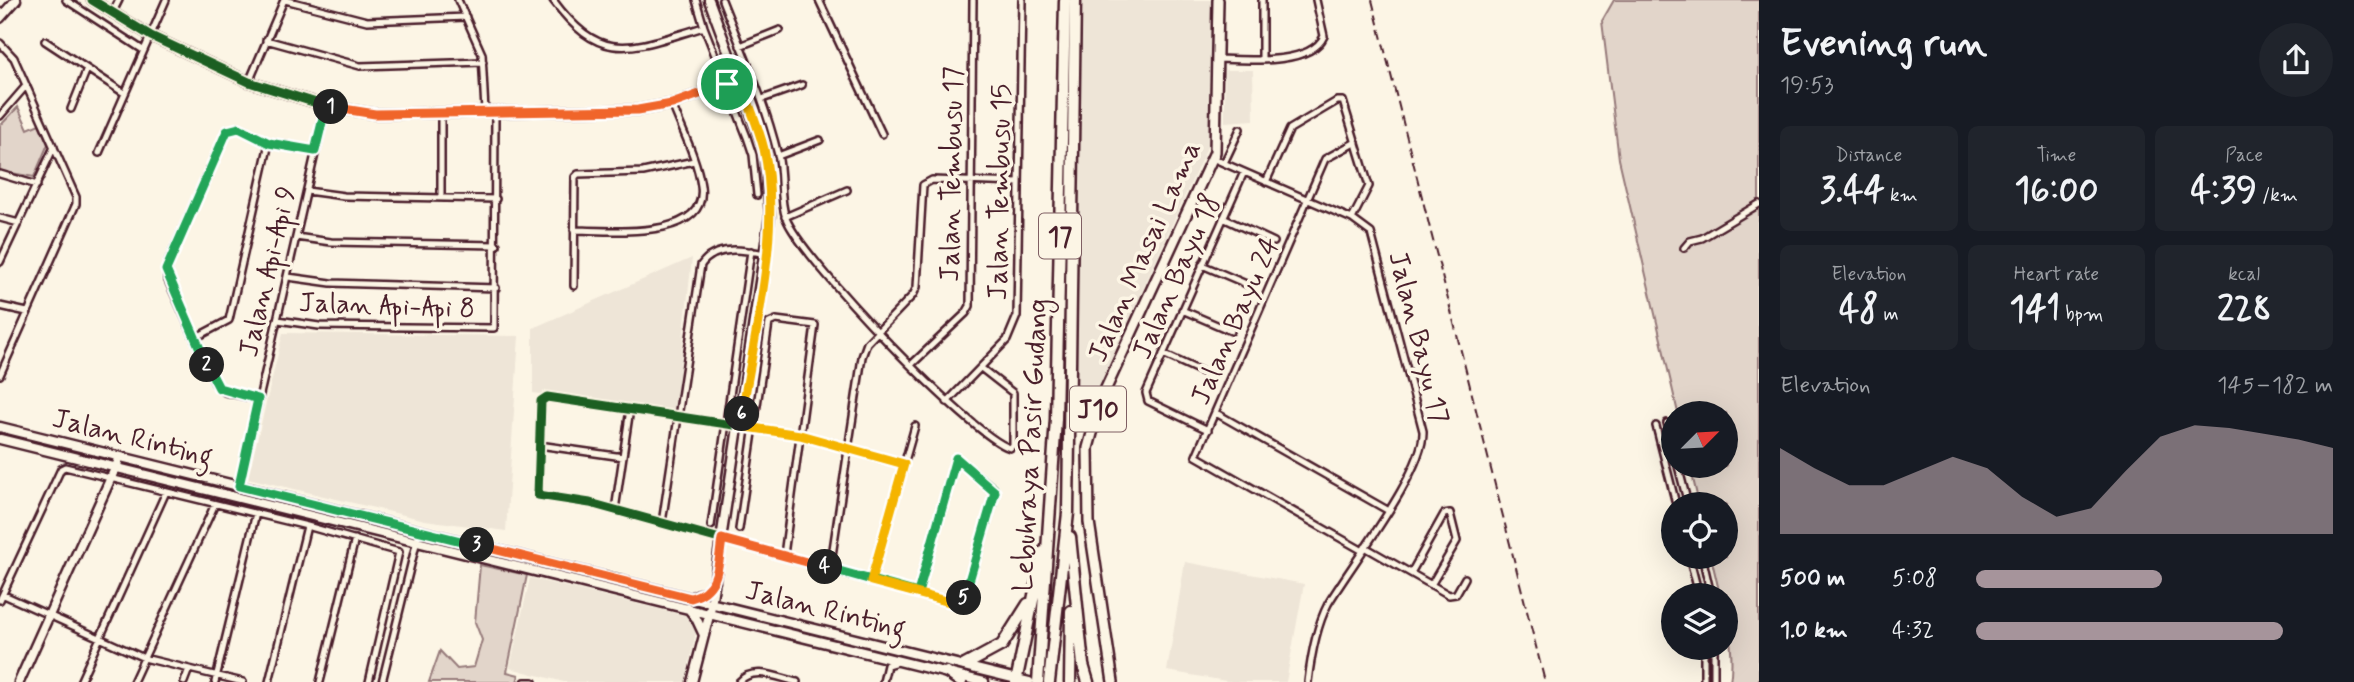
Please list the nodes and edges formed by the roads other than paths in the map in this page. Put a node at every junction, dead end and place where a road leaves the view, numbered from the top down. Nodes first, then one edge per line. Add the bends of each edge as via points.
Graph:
1 (16, 0) edge
2 (66, 0) edge
3 (92, 0) edge
4 (119, 0) edge
5 (166, 0) edge
6 (284, 0) edge
7 (458, 0) edge
8 (554, 0) edge
9 (696, 0) edge
10 (709, 0) edge
11 (722, 0) edge
12 (819, 0) edge
13 (973, 0) edge
14 (1022, 0) edge
15 (1065, 0) edge
16 (1075, 0) edge
17 (1218, 0) edge
18 (1262, 0) edge
19 (1316, 0) edge
20 (113, 14) junction
21 (466, 17) junction
22 (0, 18) edge
23 (704, 27) junction
24 (780, 30) dead end
25 (150, 36) junction
26 (266, 40) junction
27 (45, 41) dead end
28 (0, 43) edge
29 (740, 46) junction
30 (143, 51) junction
31 (1217, 59) junction
32 (1262, 60) junction
33 (483, 62) junction
34 (87, 69) junction
35 (739, 79) junction
36 (249, 82) junction
37 (727, 84) junction
38 (802, 85) dead end
39 (25, 87) junction
40 (124, 93) junction
41 (762, 99) junction
42 (672, 104) junction
43 (326, 106) junction
44 (71, 109) dead end
45 (485, 111) junction
46 (495, 111) junction
47 (441, 112) junction
48 (0, 116) edge
49 (1240, 128) dead end
50 (882, 134) dead end
51 (820, 140) dead end
52 (1356, 142) junction
53 (269, 143) junction
54 (54, 148) junction
55 (315, 151) junction
56 (99, 153) dead end
57 (778, 156) junction
58 (1212, 158) junction
59 (694, 161) junction
60 (1224, 163) junction
61 (1244, 172) junction
62 (0, 174) edge
63 (971, 182) junction
64 (1266, 182) junction
65 (1019, 183) junction
66 (37, 185) junction
67 (847, 190) dead end
68 (306, 191) junction
69 (757, 195) dead end
70 (441, 198) junction
71 (496, 199) junction
72 (1309, 200) junction
73 (1759, 204) edge
74 (785, 216) junction
75 (0, 218) edge
76 (1223, 218) junction
77 (1352, 219) junction
78 (19, 223) junction
79 (574, 230) junction
80 (296, 237) junction
81 (1274, 242) dead end
82 (497, 245) junction
83 (1684, 248) dead end
84 (751, 251) junction
85 (766, 254) junction
86 (0, 262) edge
87 (1202, 265) junction
88 (288, 278) junction
89 (574, 286) dead end
90 (1251, 286) dead end
91 (496, 288) junction
92 (0, 306) edge
93 (1182, 310) junction
94 (27, 312) junction
95 (278, 320) junction
96 (878, 330) junction
97 (1231, 331) dead end
98 (195, 338) junction
99 (1163, 354) junction
100 (911, 365) junction
101 (2, 367) edge
102 (981, 368) junction
103 (0, 375) edge
104 (1211, 376) dead end
105 (258, 399) junction
106 (947, 402) junction
107 (630, 409) junction
108 (1216, 413) junction
109 (678, 416) junction
110 (727, 424) junction
111 (740, 426) junction
112 (915, 426) dead end
113 (1657, 426) dead end
114 (0, 427) edge
115 (753, 428) junction
116 (1208, 430) junction
117 (800, 435) junction
118 (0, 439) edge
119 (539, 445) junction
120 (848, 448) junction
121 (120, 456) junction
122 (623, 457) junction
123 (904, 464) junction
124 (117, 466) junction
125 (111, 480) junction
126 (239, 486) junction
127 (166, 492) junction
128 (1673, 492) edge
129 (215, 504) junction
130 (615, 510) junction
131 (1389, 511) junction
132 (256, 513) junction
133 (1068, 513) junction
134 (662, 523) junction
135 (307, 526) junction
136 (711, 526) dead end
137 (1048, 526) junction
138 (739, 528) dead end
139 (419, 532) junction
140 (355, 538) junction
141 (722, 539) junction
142 (416, 543) junction
143 (1364, 549) junction
144 (784, 555) junction
145 (830, 569) junction
146 (1411, 573) junction
147 (1039, 574) junction
148 (1465, 578) dead end
149 (871, 581) junction
150 (715, 582) junction
151 (1074, 583) junction
152 (1432, 585) junction
153 (918, 593) junction
154 (2, 597) edge
155 (691, 598) junction
156 (686, 607) junction
157 (711, 608) junction
158 (729, 612) junction
159 (50, 613) junction
160 (704, 635) junction
161 (100, 637) junction
162 (144, 658) junction
163 (1704, 660) edge
164 (1714, 660) edge
165 (904, 661) junction
166 (965, 665) junction
167 (189, 669) junction
168 (947, 672) junction
169 (216, 679) edge
170 (1020, 681) edge
171 (19, 682) edge
172 (80, 682) edge
173 (133, 682) edge
174 (184, 682) edge
175 (243, 682) edge
176 (269, 682) edge
177 (320, 682) edge
178 (369, 682) edge
179 (382, 682) edge
180 (525, 682) edge
181 (533, 682) edge
182 (692, 682) edge
183 (739, 682) edge
184 (797, 682) edge
185 (883, 682) edge
186 (961, 682) edge
187 (984, 682) edge
188 (1038, 682) edge
189 (1049, 682) edge
190 (1070, 682) edge
191 (1088, 682) edge
192 (1113, 682) edge
193 (1308, 682) edge
194 (1704, 682) edge
195 (1714, 682) edge

1 - 22 main road
2 - 30 street
3 - 20 main road
4 - 20 street
5 - 25 street
6 - 21 street via 367,21
6 - 26 street
7 - 21 street
8 - 23 street via 588,37 617,48
9 - 23 street
10 - 35 main road
11 - 29 street
12 - 50 street
13 - 63 street, Jalan Tembusu 17
14 - 65 street, Jalan Tembusu 15
15 - 137 highway, Lebuhraya Pasir Gudang / 17 via 1056,419
16 - 133 highway, Lebuhraya Pasir Gudang / 17
17 - 31 main road, Jalan Masai Lama / J10
18 - 32 street
19 - 32 street via 1322,40 1286,59
20 - 25 main road
21 - 33 street
23 - 37 street
24 - 29 street
25 - 30 street
25 - 36 main road
26 - 33 street via 360,66
26 - 36 street
27 - 34 street
28 - 39 street via 14,58
29 - 41 street
30 - 40 street
31 - 32 street
31 - 58 main road, Jalan Masai Lama / J10 via 1217,144
33 - 45 street
34 - 40 street
34 - 44 street
35 - 37 main road
35 - 85 main road via 765,151 770,216
36 - 43 main road
37 - 42 main road
37 - 69 street via 753,155
38 - 41 street
39 - 48 street
39 - 54 street
40 - 56 street
41 - 57 street
42 - 46 main road via 638,110
42 - 59 street
43 - 47 main road via 375,114
43 - 55 street, Jalan Api-Api 9
45 - 46 main road
45 - 47 main road
46 - 71 street
47 - 70 street
49 - 60 street
51 - 57 street
52 - 64 street via 1343,101 1337,101 1290,129
52 - 72 street, Jalan Bayu 24 via 1325,159
52 - 77 street via 1369,186
53 - 55 street
53 - 98 street via 229,320
53 - 98 street via 239,128 227,131 167,263 167,278
54 - 66 street
54 - 94 street via 76,204
55 - 68 street, Jalan Api-Api 9
57 - 74 street
58 - 60 street, Jalan Bayu 17
58 - 192 main road, Jalan Masai Lama / J10 via 1102,397 1088,448 1089,522
59 - 79 street via 643,172 575,177
59 - 79 street via 701,189 694,211 685,219 643,231
60 - 61 street, Jalan Bayu 17
61 - 64 street, Jalan Bayu 17
61 - 76 street, Jalan Bayu 18
62 - 66 street
63 - 65 street
63 - 96 street via 924,183 917,287
63 - 100 street, Jalan Tembusu 17 via 970,306
64 - 72 street, Jalan Bayu 17
65 - 102 street, Jalan Tembusu 15 via 1017,316 1007,340
66 - 78 street
67 - 74 street
68 - 70 street
68 - 80 street, Jalan Api-Api 9
70 - 71 street
71 - 82 street
72 - 77 street, Jalan Bayu 17
72 - 108 street, Jalan Bayu 24
73 - 83 street
74 - 96 street via 840,292
75 - 78 street
76 - 81 street
76 - 87 street, Jalan Bayu 18
77 - 131 street, Jalan Bayu 17 via 1371,233 1375,243 1423,432 1423,447
78 - 86 street
79 - 89 street
80 - 82 street via 331,243
80 - 88 street, Jalan Api-Api 9
82 - 91 street
84 - 85 street
84 - 109 street via 731,249 701,264
84 - 110 street
85 - 111 main road
87 - 90 street
87 - 93 street, Jalan Bayu 18
88 - 91 street via 331,284
88 - 95 street, Jalan Api-Api 9
91 - 95 street, Jalan Api-Api 8 via 494,328 319,326
92 - 94 street
93 - 97 street
93 - 99 street, Jalan Bayu 18
94 - 101 street
95 - 105 street, Jalan Api-Api 9
96 - 100 street
96 - 120 street via 862,357
98 - 105 street via 219,388
99 - 104 street
99 - 116 street, Jalan Bayu 18 via 1146,398
100 - 106 street
101 - 103 street
102 - 106 street, Jalan Tembusu 15
102 - 106 street via 1013,393 1013,445 1010,448
105 - 126 street, Jalan Api-Api 9
107 - 109 street
107 - 119 street via 547,397 541,401
107 - 122 street
108 - 116 street, Jalan Bayu 24
108 - 131 street
109 - 110 street
109 - 134 street
110 - 111 street
110 - 136 street
111 - 115 street
111 - 141 main road
112 - 123 street
113 - 128 street
114 - 121 main road, Jalan Rinting
115 - 117 street
115 - 117 street via 772,321 815,326
115 - 138 street
116 - 143 street, Jalan Bayu 24 via 1196,456
117 - 120 street
117 - 144 street
118 - 124 main road, Jalan Rinting
119 - 122 street
119 - 130 street via 537,492 541,496
120 - 123 street
120 - 145 street
121 - 124 main road
121 - 126 main road, Jalan Rinting
122 - 130 street
123 - 149 street
124 - 125 main road
124 - 142 main road, Jalan Rinting
125 - 127 street
125 - 154 street via 61,469
125 - 159 main road
126 - 139 main road, Jalan Rinting
127 - 129 street
127 - 161 street
129 - 132 street
129 - 162 street
130 - 134 street
131 - 143 street, Jalan Bayu 17
132 - 135 street
132 - 169 street
133 - 151 highway
133 - 189 highway, Lebuhraya Pasir Gudang / 17
134 - 141 street
135 - 140 street
135 - 176 street
137 - 147 highway
137 - 188 highway, Lebuhraya Pasir Gudang / 17
139 - 142 street
139 - 155 main road, Jalan Rinting
140 - 177 street
140 - 178 street via 400,553
141 - 144 street
141 - 150 main road
142 - 156 main road, Jalan Rinting
142 - 179 street
143 - 146 street
143 - 193 street, Jalan Bayu 17 via 1320,623
144 - 145 street
145 - 149 street
146 - 152 street
146 - 152 street via 1444,514 1450,513 1457,541
147 - 166 highway via 1024,614 1004,641
147 - 170 highway
148 - 152 street via 1454,595
149 - 153 street
150 - 155 main road
150 - 157 main road
150 - 158 main road via 720,601
151 - 190 highway
151 - 191 highway
153 - 153 street via 956,458 994,488 995,495 964,599 957,604
154 - 159 street
155 - 157 main road, Jalan Rinting
156 - 157 main road, Jalan Rinting
156 - 160 main road
157 - 158 main road, Jalan Rinting
157 - 160 main road
158 - 160 main road
158 - 165 main road, Jalan Rinting
158 - 166 main road, Jalan Rinting
159 - 161 street
159 - 171 main road
160 - 182 main road
161 - 162 street
161 - 172 street
162 - 167 street
162 - 173 street
163 - 194 street
164 - 195 street
165 - 168 main road, Jalan Rinting
165 - 185 street via 887,664
166 - 170 main road, Jalan Rinting
167 - 169 street
167 - 174 street
168 - 186 highway
168 - 187 main road, Jalan Rinting
169 - 175 street
180 - 181 street
183 - 184 street via 748,674

